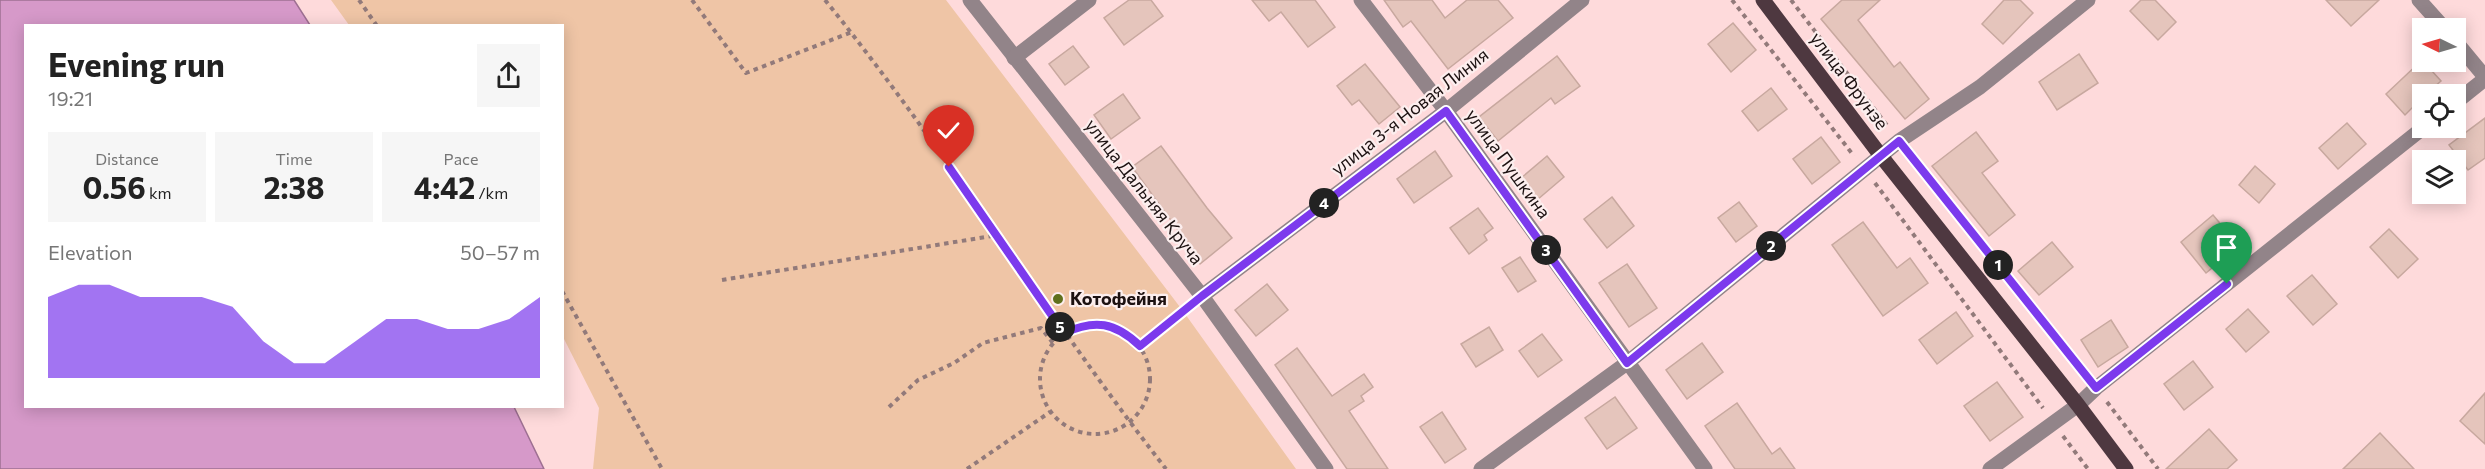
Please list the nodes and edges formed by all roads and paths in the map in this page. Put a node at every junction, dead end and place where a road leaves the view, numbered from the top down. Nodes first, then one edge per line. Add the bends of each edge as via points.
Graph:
1 (359, 0) edge
2 (692, 0) edge
3 (825, 0) edge
4 (970, 0) edge
5 (1089, 0) edge
6 (1361, 0) edge
7 (1582, 0) edge
8 (1731, 0) edge
9 (1763, 0) edge
10 (1791, 0) edge
11 (2088, 0) edge
12 (2420, 0) edge
13 (2435, 18) edge
14 (376, 24) edge
15 (852, 32) junction
16 (2466, 54) edge
17 (1014, 58) junction
18 (2485, 78) edge
19 (2466, 94) edge
20 (1446, 111) junction
21 (2412, 137) edge
22 (1899, 141) junction
23 (1881, 156) junction
24 (1866, 170) junction
25 (998, 235) junction
26 (722, 280) dead end
27 (564, 295) edge
28 (1202, 296) junction
29 (1064, 333) junction
30 (1053, 343) junction
31 (1140, 346) junction
32 (1627, 363) junction
33 (2096, 388) junction
34 (2079, 405) junction
35 (888, 406) dead end
36 (1050, 412) junction
37 (1130, 423) junction
38 (2054, 423) junction
39 (662, 469) edge
40 (967, 469) edge
41 (1166, 469) edge
42 (1326, 469) edge
43 (1480, 469) edge
44 (1705, 469) edge
45 (1990, 469) edge
46 (2088, 469) edge
47 (2126, 469) edge
48 (2158, 469) edge

1 - 14 path
2 - 15 path via 746,73
3 - 15 path
4 - 17 street, улица Дальняя Круча
5 - 17 street
6 - 20 street, улица Пушкина
7 - 20 street, улица 3-я Новая Линия
8 - 24 path
9 - 23 main road, улица Фрунзе
10 - 22 path
11 - 22 street via 1980,87
12 - 13 street
15 - 25 path
16 - 18 street
17 - 28 street, улица Дальняя Круча
18 - 19 street
20 - 28 street, улица 3-я Новая Линия
20 - 32 street, улица Пушкина
21 - 33 street
22 - 23 street
22 - 33 path
23 - 24 street
23 - 34 main road, улица Фрунзе
24 - 32 street
24 - 38 path
25 - 26 path
25 - 29 path
27 - 39 path
28 - 31 path
28 - 42 street, улица Дальняя Круча
29 - 30 path
29 - 31 path via 1096,324 1128,334
29 - 37 path
30 - 35 path via 1041,328 983,343 954,363 918,380
30 - 36 path via 1043,359 1040,377 1042,395
31 - 37 path via 1150,378 1148,395
32 - 43 street
32 - 44 street, улица Пушкина
33 - 34 street
33 - 48 path
34 - 38 street
34 - 47 main road, улица Фрунзе
36 - 37 path via 1079,433 1114,432
36 - 40 path
37 - 41 path
38 - 45 street
38 - 46 path

